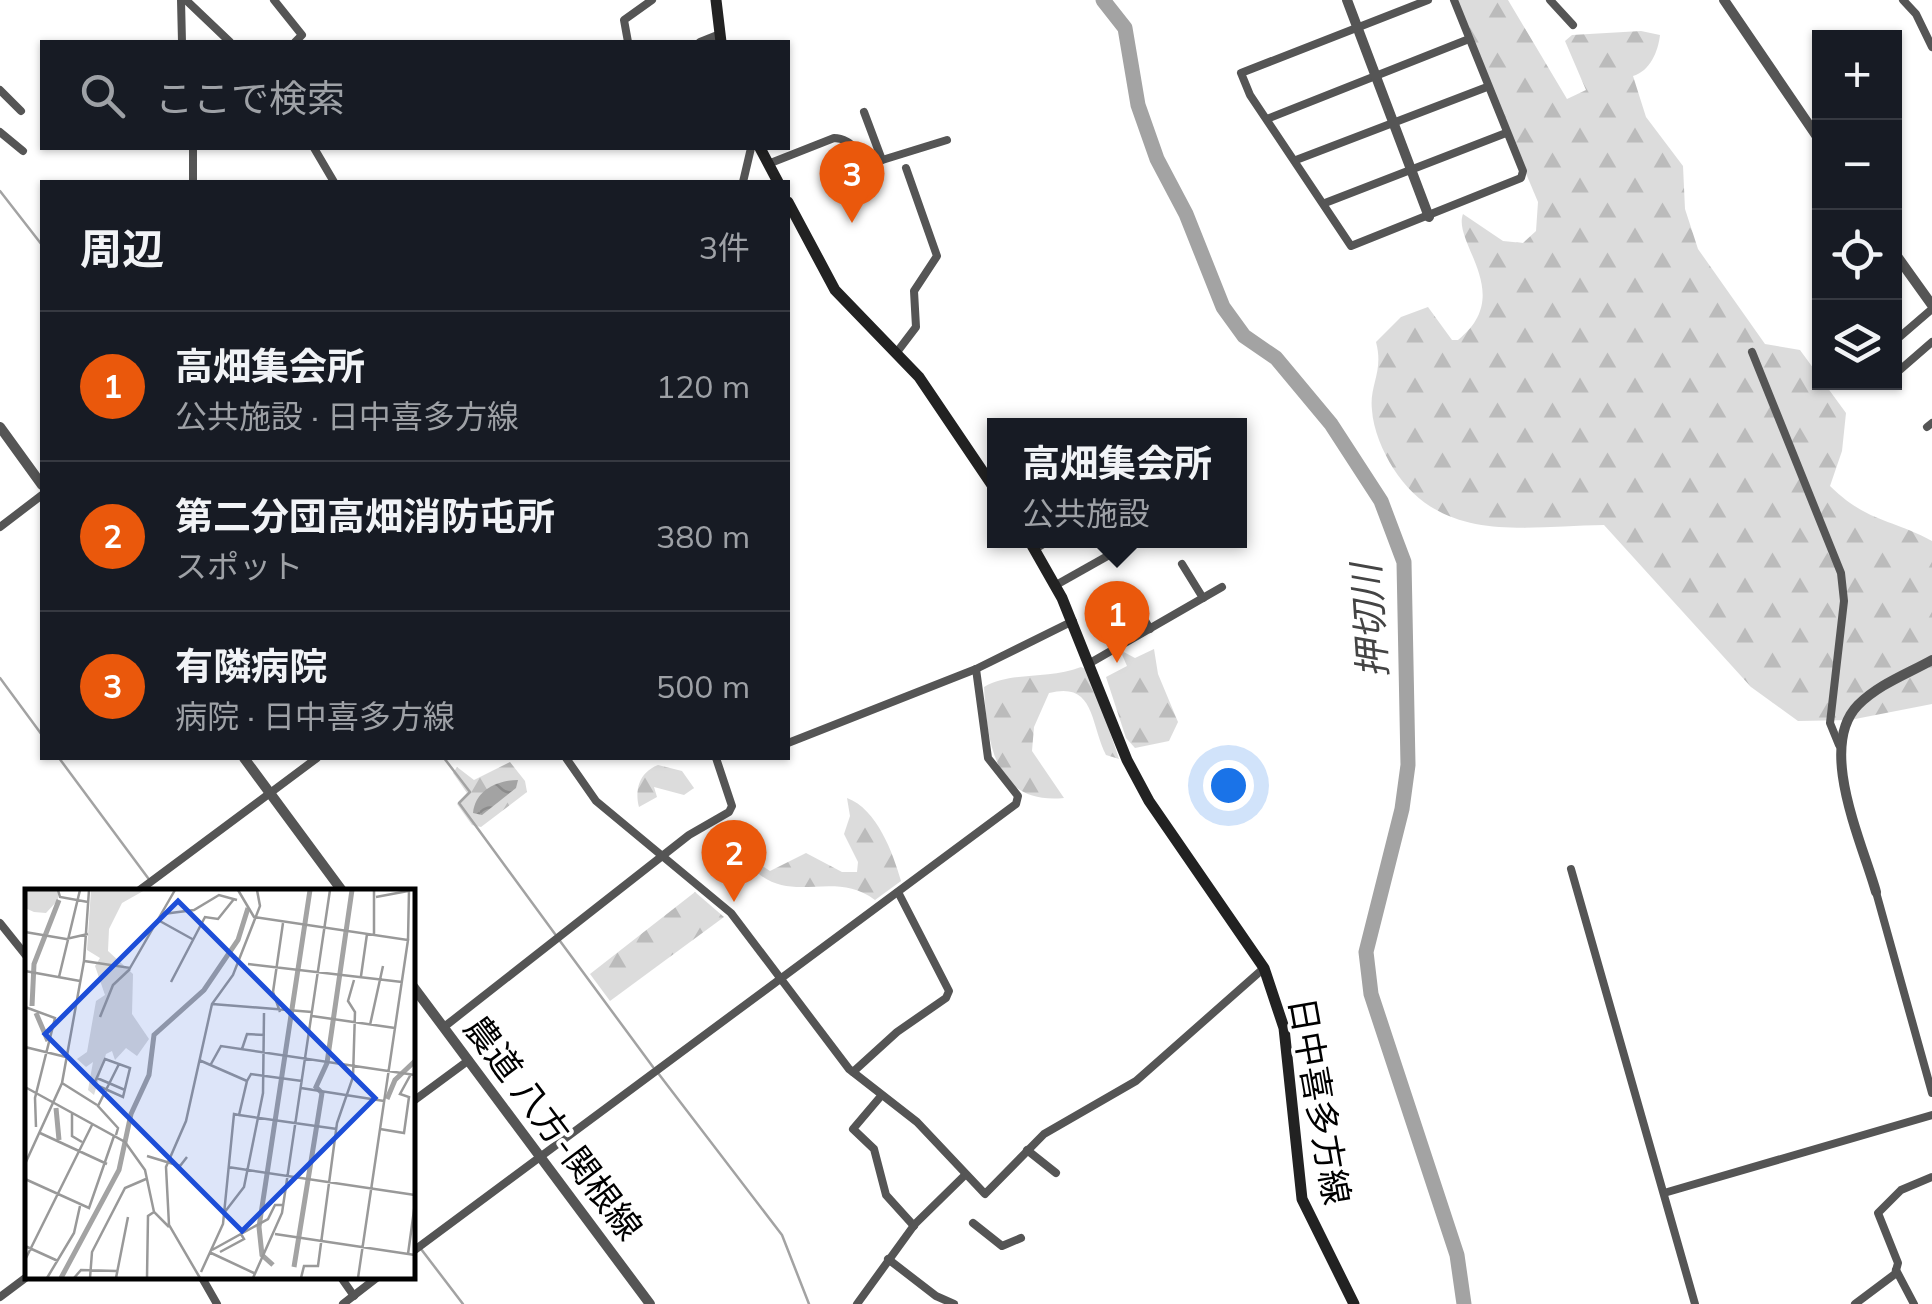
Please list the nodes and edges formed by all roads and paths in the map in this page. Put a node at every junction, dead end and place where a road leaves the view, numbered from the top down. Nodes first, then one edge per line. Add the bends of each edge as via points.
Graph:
1 (184, 0) edge
2 (274, 0) edge
3 (652, 0) edge
4 (716, 0) edge
5 (1347, 0) edge
6 (1428, 0) edge
7 (1454, 0) edge
8 (1550, 0) edge
9 (1724, 0) edge
10 (1903, 0) edge
11 (640, 4) edge
12 (1573, 25) dead end
13 (1356, 29) junction
14 (720, 38) edge
15 (1469, 39) junction
16 (182, 40) edge
17 (228, 40) edge
18 (297, 40) edge
19 (628, 40) edge
20 (1932, 47) edge
21 (1374, 76) junction
22 (1487, 86) junction
23 (0, 90) edge
24 (21, 111) dead end
25 (864, 112) dead end
26 (1267, 119) junction
27 (1392, 123) junction
28 (1812, 129) edge
29 (0, 132) edge
30 (1506, 133) junction
31 (947, 140) dead end
32 (193, 150) edge
33 (315, 150) edge
34 (751, 150) edge
35 (761, 150) edge
36 (23, 151) dead end
37 (882, 160) junction
38 (1296, 160) junction
39 (768, 164) junction
40 (906, 168) dead end
41 (1411, 170) junction
42 (194, 180) edge
43 (333, 180) edge
44 (744, 180) edge
45 (777, 180) edge
46 (1325, 203) junction
47 (790, 206) edge
48 (1429, 217) junction
49 (1902, 264) edge
50 (1932, 307) edge
51 (1902, 334) edge
52 (1932, 342) edge
53 (897, 352) junction
54 (1752, 352) dead end
55 (1902, 368) edge
56 (0, 427) edge
57 (987, 470) edge
58 (40, 482) edge
59 (40, 496) edge
60 (0, 526) edge
61 (1034, 548) edge
62 (1122, 548) edge
63 (1182, 564) dead end
64 (1056, 586) junction
65 (1222, 587) dead end
66 (1130, 595) dead end
67 (1203, 598) junction
68 (1073, 620) junction
69 (1150, 629) junction
70 (1932, 660) edge
71 (1090, 663) junction
72 (976, 669) junction
73 (790, 742) edge
74 (1840, 755) junction
75 (246, 760) edge
76 (314, 760) edge
77 (567, 760) edge
78 (717, 760) edge
79 (270, 792) junction
80 (662, 858) junction
81 (1571, 869) dead end
82 (141, 889) edge
83 (342, 889) edge
84 (898, 892) junction
85 (1876, 892) joint
86 (0, 923) edge
87 (25, 954) edge
88 (1264, 968) junction
89 (780, 978) junction
90 (415, 989) edge
91 (444, 1027) junction
92 (468, 1060) junction
93 (854, 1072) junction
94 (1932, 1093) edge
95 (882, 1096) junction
96 (415, 1100) edge
97 (1932, 1115) edge
98 (1027, 1150) junction
99 (540, 1156) junction
100 (1056, 1173) dead end
101 (965, 1176) junction
102 (1932, 1177) edge
103 (1664, 1193) junction
104 (973, 1223) dead end
105 (914, 1226) junction
106 (1021, 1238) dead end
107 (415, 1250) edge
108 (888, 1259) junction
109 (1896, 1270) junction
110 (25, 1278) edge
111 (203, 1279) edge
112 (342, 1279) edge
113 (376, 1279) edge
114 (354, 1296) junction
115 (0, 1297) edge
116 (217, 1304) edge
117 (342, 1304) edge
118 (650, 1304) edge
119 (857, 1304) edge
120 (954, 1304) edge
121 (1354, 1304) edge
122 (1695, 1304) edge
123 (1855, 1304) edge
124 (1914, 1304) edge

1 - 16 street
1 - 17 street
2 - 18 street via 302,35
3 - 11 street
4 - 14 main road
5 - 13 street
6 - 13 street
7 - 15 street
8 - 12 street
9 - 28 street
10 - 20 street
11 - 19 street via 624,20
13 - 21 street
13 - 26 street via 1242,73 1240,80
15 - 21 street
15 - 22 street
21 - 26 street
21 - 27 street
22 - 27 street
22 - 30 street
23 - 24 street
25 - 37 street
26 - 38 street
27 - 38 street
27 - 41 street
29 - 36 street
30 - 41 street
30 - 48 street via 1522,178
31 - 37 street
32 - 42 street
33 - 43 street
34 - 44 street
35 - 39 main road
37 - 39 street via 871,160 840,138
38 - 46 street
39 - 45 main road
40 - 53 street via 938,256 914,291 916,327
41 - 46 street
41 - 48 street
46 - 48 street via 1351,246
47 - 53 main road via 835,290
49 - 50 street
50 - 51 street
52 - 55 street
53 - 57 main road
54 - 74 street via 1841,574 1830,723
56 - 58 street
59 - 60 street
61 - 64 main road, 日中喜多方線
62 - 64 street
63 - 67 street
64 - 68 main road, 日中喜多方線
65 - 67 street
66 - 69 street
67 - 69 street
68 - 71 main road, 日中喜多方線
68 - 72 street
69 - 71 street
70 - 74 street via 1856,707 1843,730
71 - 88 main road, 日中喜多方線 via 1149,802
72 - 73 street
72 - 84 street via 988,758 1018,796 1016,804
74 - 85 street
75 - 79 street
76 - 79 street
77 - 80 street via 596,801
78 - 80 street via 731,809
79 - 82 street
79 - 83 street
80 - 89 street via 730,913
80 - 91 street
81 - 103 street
84 - 89 street
84 - 93 street via 949,991
85 - 94 street
86 - 87 street
88 - 98 street via 1136,1082 1074,1114
88 - 121 main road, 日中喜多方線 via 1284,1028 1302,1199
89 - 93 street
89 - 99 street
90 - 91 street, 農道 八方-関根線
91 - 92 street, 農道 八方-関根線
92 - 96 street
92 - 99 street, 農道 八方-関根線
93 - 95 street
95 - 101 street via 925,1129
95 - 105 street via 854,1129 874,1148 886,1196
97 - 103 street
98 - 100 street
98 - 101 street via 985,1194
99 - 107 street
99 - 118 street, 農道 八方-関根線
101 - 105 street
102 - 109 street via 1901,1190 1878,1213
103 - 122 street
104 - 106 street via 1002,1246
105 - 108 street
108 - 119 street
108 - 120 street
109 - 123 street
109 - 124 street
110 - 115 street
111 - 116 street
112 - 114 street
113 - 114 street
114 - 117 street

